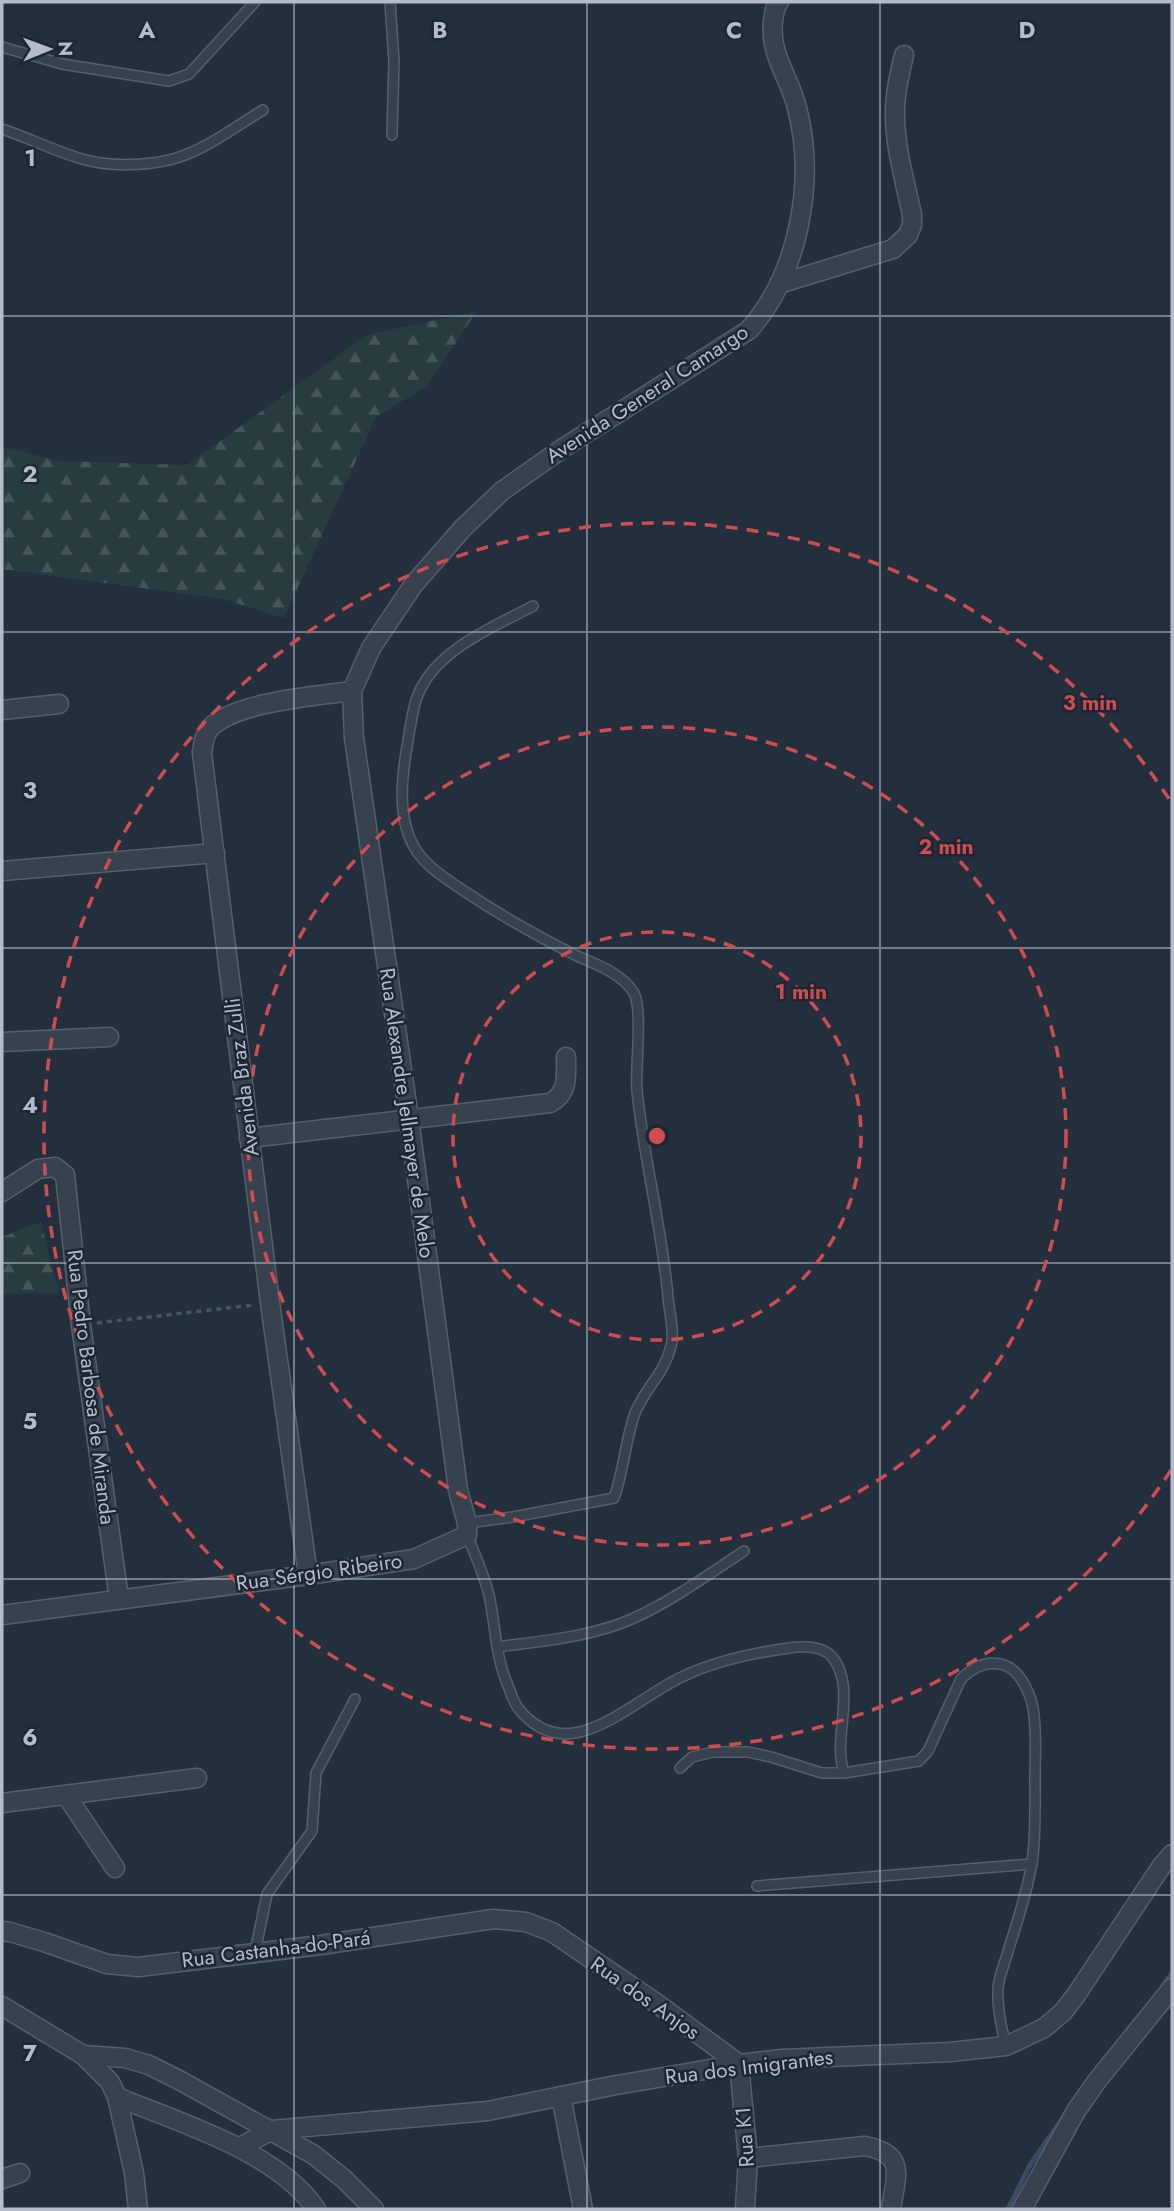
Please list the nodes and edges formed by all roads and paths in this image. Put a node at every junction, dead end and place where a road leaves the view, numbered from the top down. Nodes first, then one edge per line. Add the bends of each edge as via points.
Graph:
1 (255, 2) edge
2 (390, 2) edge
3 (773, 4) edge
4 (2, 47) edge
5 (904, 55) dead end
6 (262, 110) dead end
7 (2, 129) edge
8 (392, 135) dead end
9 (779, 284) junction
10 (533, 606) dead end
11 (352, 691) junction
12 (59, 705) dead end
13 (2, 710) edge
14 (215, 853) junction
15 (2, 871) edge
16 (109, 1037) dead end
17 (2, 1042) edge
18 (566, 1057) dead end
19 (409, 1118) junction
20 (249, 1138) junction
21 (2, 1192) edge
22 (270, 1303) junction
23 (81, 1325) junction
24 (467, 1529) junction
25 (744, 1551) dead end
26 (308, 1575) junction
27 (119, 1599) junction
28 (2, 1615) edge
29 (497, 1647) junction
30 (355, 1699) dead end
31 (680, 1768) dead end
32 (844, 1773) junction
33 (197, 1778) dead end
34 (66, 1795) junction
35 (2, 1803) edge
36 (1172, 1854) edge
37 (1032, 1864) junction
38 (115, 1868) dead end
39 (757, 1885) dead end
40 (2, 1931) edge
41 (552, 1932) joint
42 (255, 1952) junction
43 (1172, 1988) edge
44 (2, 2006) edge
45 (1006, 2046) junction
46 (83, 2055) junction
47 (739, 2064) junction
48 (561, 2096) junction
49 (117, 2097) junction
50 (272, 2130) junction
51 (240, 2147) junction
52 (748, 2158) junction
53 (20, 2173) dead end
54 (2, 2179) edge
55 (138, 2209) edge
56 (316, 2209) edge
57 (374, 2209) edge
58 (583, 2209) edge
59 (745, 2209) edge
60 (891, 2209) edge
61 (1022, 2209) edge

1 - 4 lane via 189,74 169,81 62,64
2 - 8 lane
3 - 9 street, Avenida General Camargo via 774,52 797,108 804,181 800,223
5 - 9 street via 895,112 912,215 908,235 892,249
6 - 7 lane via 211,142 174,159 153,162 84,159
9 - 11 street, Avenida General Camargo via 749,330 563,447 502,491 463,528 407,594 371,648
10 - 24 lane via 474,637 427,677 411,724 402,805 416,850 434,869 494,911 619,977 635,996 639,1009 637,1090 672,1344 664,1370 645,1391 635,1413 614,1498
11 - 14 street, Avenida Braz Zulli via 242,710 209,729 202,753
11 - 19 street, Rua Alexandre Jellmayer de Melo via 354,738
12 - 13 street
14 - 15 street
14 - 20 street, Avenida Braz Zulli
16 - 17 street
18 - 19 street via 563,1093 550,1102
19 - 20 street
19 - 24 street, Rua Alexandre Jellmayer de Melo
20 - 22 street, Avenida Braz Zulli
21 - 23 street, Rua Pedro Barbosa de Miranda via 38,1169 55,1167 65,1175
22 - 23 path
22 - 26 street, Avenida Braz Zulli
23 - 27 street, Rua Pedro Barbosa de Miranda
24 - 26 street, Rua Sérgio Ribeiro via 414,1559
24 - 29 lane via 489,1596
25 - 29 lane via 675,1597 632,1619 600,1630
26 - 27 street, Rua Sérgio Ribeiro
27 - 28 street, Rua Sérgio Ribeiro
29 - 32 lane via 500,1668 516,1706 546,1731 569,1734 602,1724 682,1676 710,1665 796,1647 826,1651 842,1679 840,1761
30 - 42 lane via 316,1773 312,1831 267,1894
31 - 32 lane via 699,1754 748,1752 822,1773
32 - 37 lane via 919,1761 961,1679 981,1665 1007,1666 1027,1690 1034,1719
33 - 34 street
34 - 35 street
34 - 38 street
36 - 45 street, Rua dos Imigrantes via 1063,2012 1044,2028
37 - 39 lane
37 - 45 lane via 998,1985
40 - 42 street, Rua Castanha-do-Pará via 107,1965 138,1966
41 - 42 street, Rua Castanha-do-Pará via 526,1922 493,1919
41 - 47 street, Rua dos Anjos
43 - 61 street via 1083,2101
44 - 46 street
45 - 47 street, Rua dos Imigrantes
46 - 49 street via 110,2082
46 - 50 street via 149,2065
47 - 48 street, Rua dos Imigrantes
47 - 52 street, Rua K1
48 - 50 street, Rua dos Imigrantes via 488,2111
48 - 58 street
49 - 51 street
49 - 55 street
50 - 51 street, Rua dos Imigrantes
50 - 57 street via 314,2155
51 - 56 street via 290,2181
52 - 59 street, Rua K1
52 - 60 street via 879,2148 897,2169
53 - 54 street

